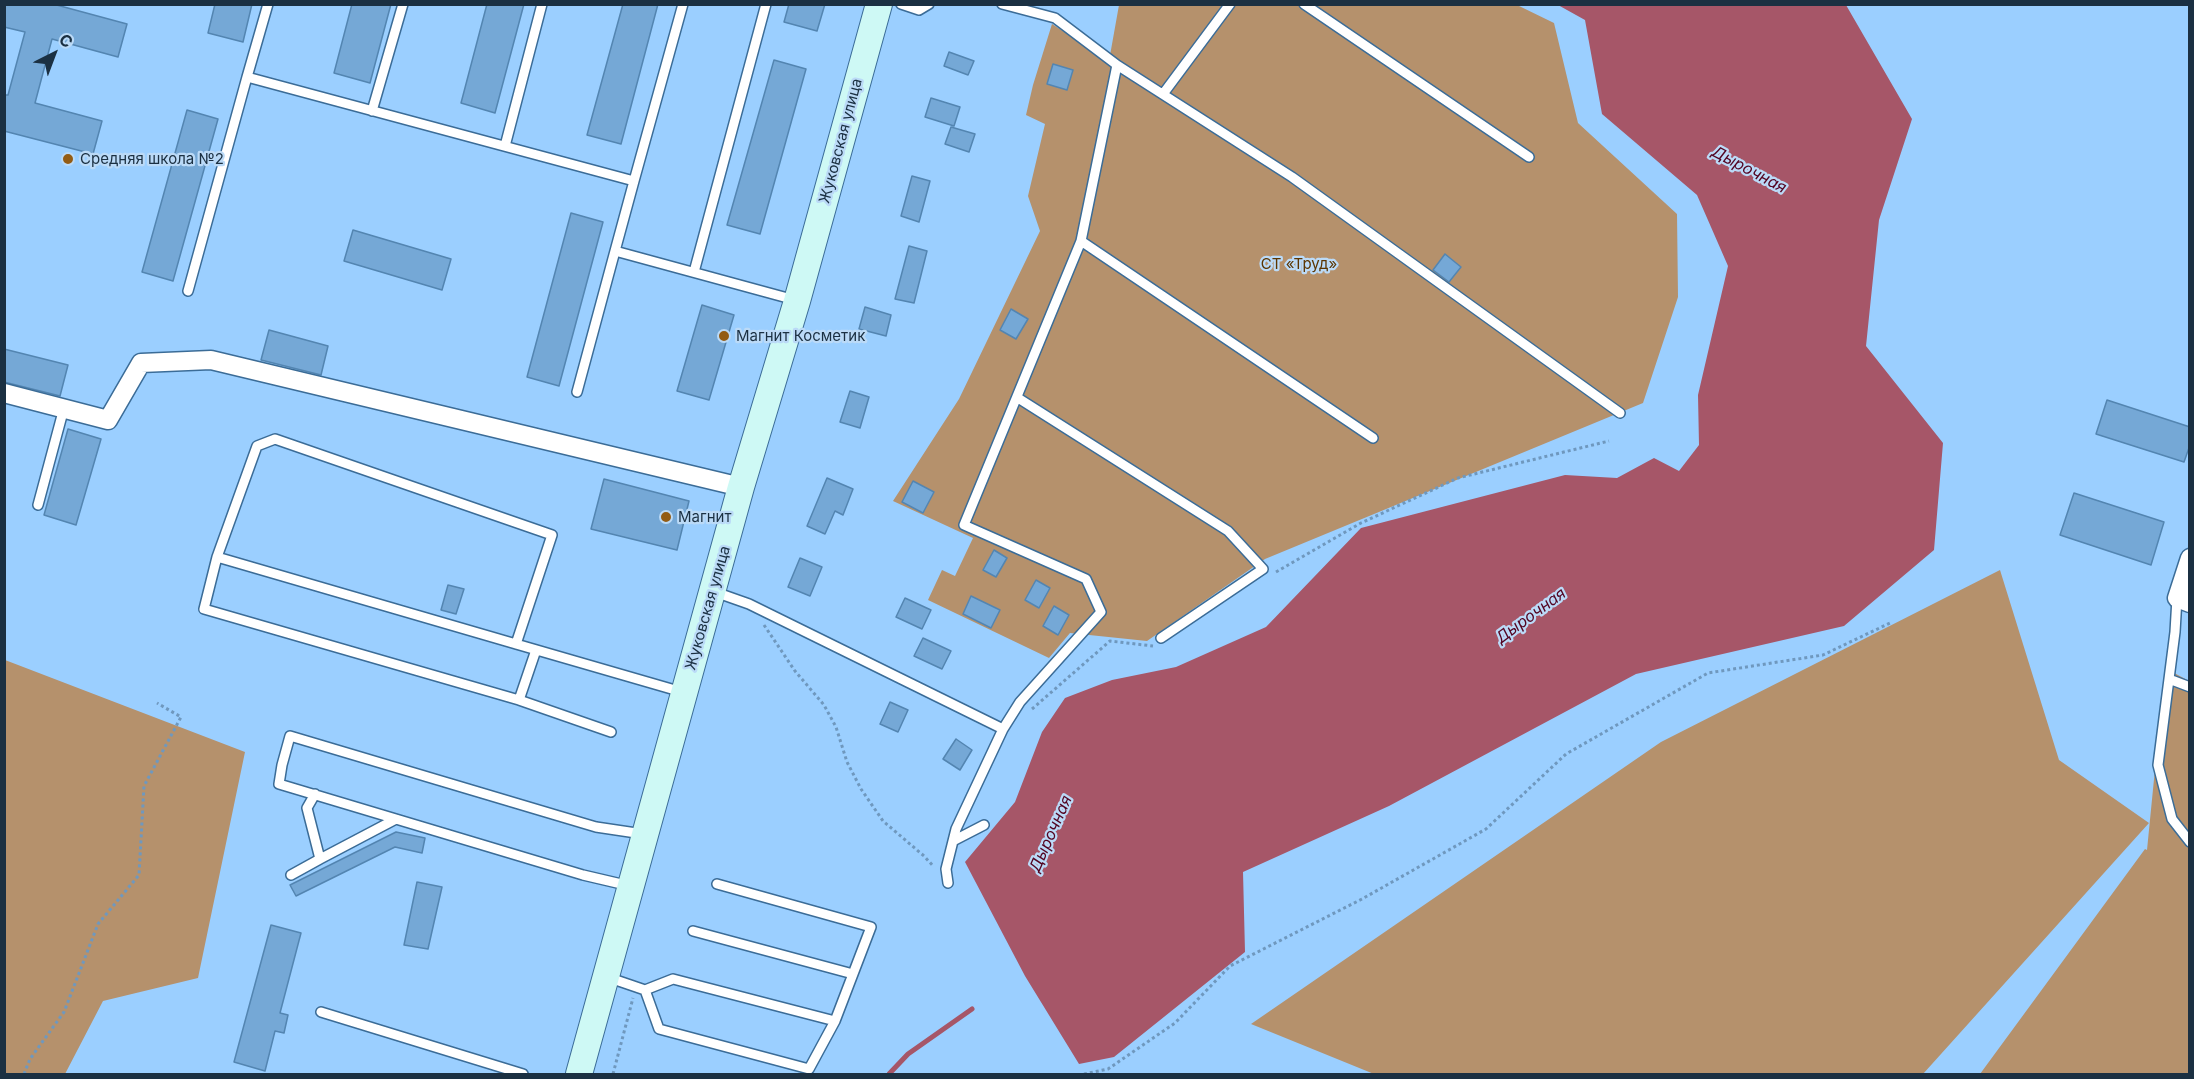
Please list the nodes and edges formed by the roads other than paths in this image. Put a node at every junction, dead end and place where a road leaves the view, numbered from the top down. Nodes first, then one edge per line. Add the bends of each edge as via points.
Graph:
1 (268, 4) edge
2 (403, 4) edge
3 (542, 4) edge
4 (683, 4) edge
5 (766, 4) edge
6 (879, 4) edge
7 (901, 4) edge
8 (1002, 4) edge
9 (1230, 4) edge
10 (1304, 4) edge
11 (924, 6) edge
12 (1021, 7) edge
13 (1117, 65) junction
14 (248, 77) junction
15 (1162, 94) junction
16 (372, 111) junction
17 (505, 146) junction
18 (1529, 157) dead end
19 (634, 181) junction
20 (1081, 241) junction
21 (615, 251) junction
22 (694, 272) junction
23 (188, 291) dead end
24 (797, 301) junction
25 (577, 392) dead end
26 (4, 393) edge
27 (1018, 398) junction
28 (64, 408) junction
29 (1620, 413) dead end
30 (1373, 438) dead end
31 (741, 487) junction
32 (38, 505) dead end
33 (217, 557) junction
34 (2190, 558) edge
35 (713, 592) junction
36 (2183, 600) edge
37 (1160, 642) road end
38 (516, 644) junction
39 (536, 650) junction
40 (2169, 679) junction
41 (2190, 687) edge
42 (684, 693) junction
43 (519, 700) junction
44 (1003, 729) junction
45 (611, 732) dead end
46 (315, 794) junction
47 (396, 819) junction
48 (984, 825) dead end
49 (645, 834) junction
50 (953, 841) junction
51 (2190, 842) edge
52 (320, 859) junction
53 (291, 875) dead end
54 (948, 883) road end
55 (717, 884) dead end
56 (631, 886) junction
57 (693, 931) dead end
58 (853, 974) junction
59 (607, 977) junction
60 (640, 989) junction
61 (321, 1012) dead end
62 (835, 1021) junction
63 (523, 1074) edge
64 (579, 1074) edge

1 - 14 lane
2 - 16 lane
3 - 17 lane
4 - 19 lane
5 - 22 lane
6 - 24 main road, Жуковская улица
7 - 11 lane via 919,10
8 - 12 lane
9 - 15 lane
10 - 18 lane
12 - 13 lane via 1055,18
13 - 15 lane
13 - 20 lane
14 - 16 lane
14 - 23 lane
15 - 29 lane via 1292,177
16 - 17 lane
17 - 19 lane
19 - 21 lane
20 - 27 lane
20 - 30 lane
21 - 22 lane
21 - 25 lane
22 - 24 lane
24 - 31 main road, Жуковская улица
26 - 28 street
27 - 37 lane via 1228,531 1263,568
27 - 44 lane via 964,525 1086,579 1101,612 1020,702
28 - 31 street via 108,420 141,363 211,360
28 - 32 lane
31 - 35 main road, Жуковская улица
33 - 38 lane
33 - 38 lane via 257,446 274,439 552,535
33 - 43 lane via 204,609
34 - 36 street
35 - 42 main road, Жуковская улица
35 - 44 lane via 749,604
36 - 40 lane
38 - 39 lane
39 - 42 lane
39 - 43 lane
40 - 41 lane
40 - 51 lane via 2158,765 2172,819
42 - 49 main road, Жуковская улица
43 - 45 lane
44 - 50 lane
46 - 47 lane
46 - 49 lane via 279,784 290,736 596,827
46 - 52 lane via 307,808
47 - 52 lane
47 - 56 lane
48 - 50 lane
49 - 56 main road, Жуковская улица
50 - 54 lane via 946,870
52 - 53 lane
55 - 58 lane via 871,927
56 - 59 main road, Жуковская улица
57 - 58 lane
58 - 62 lane
59 - 60 lane
59 - 64 main road, Жуковская улица
60 - 62 lane via 673,980
60 - 62 lane via 659,1029 809,1069
61 - 63 lane

